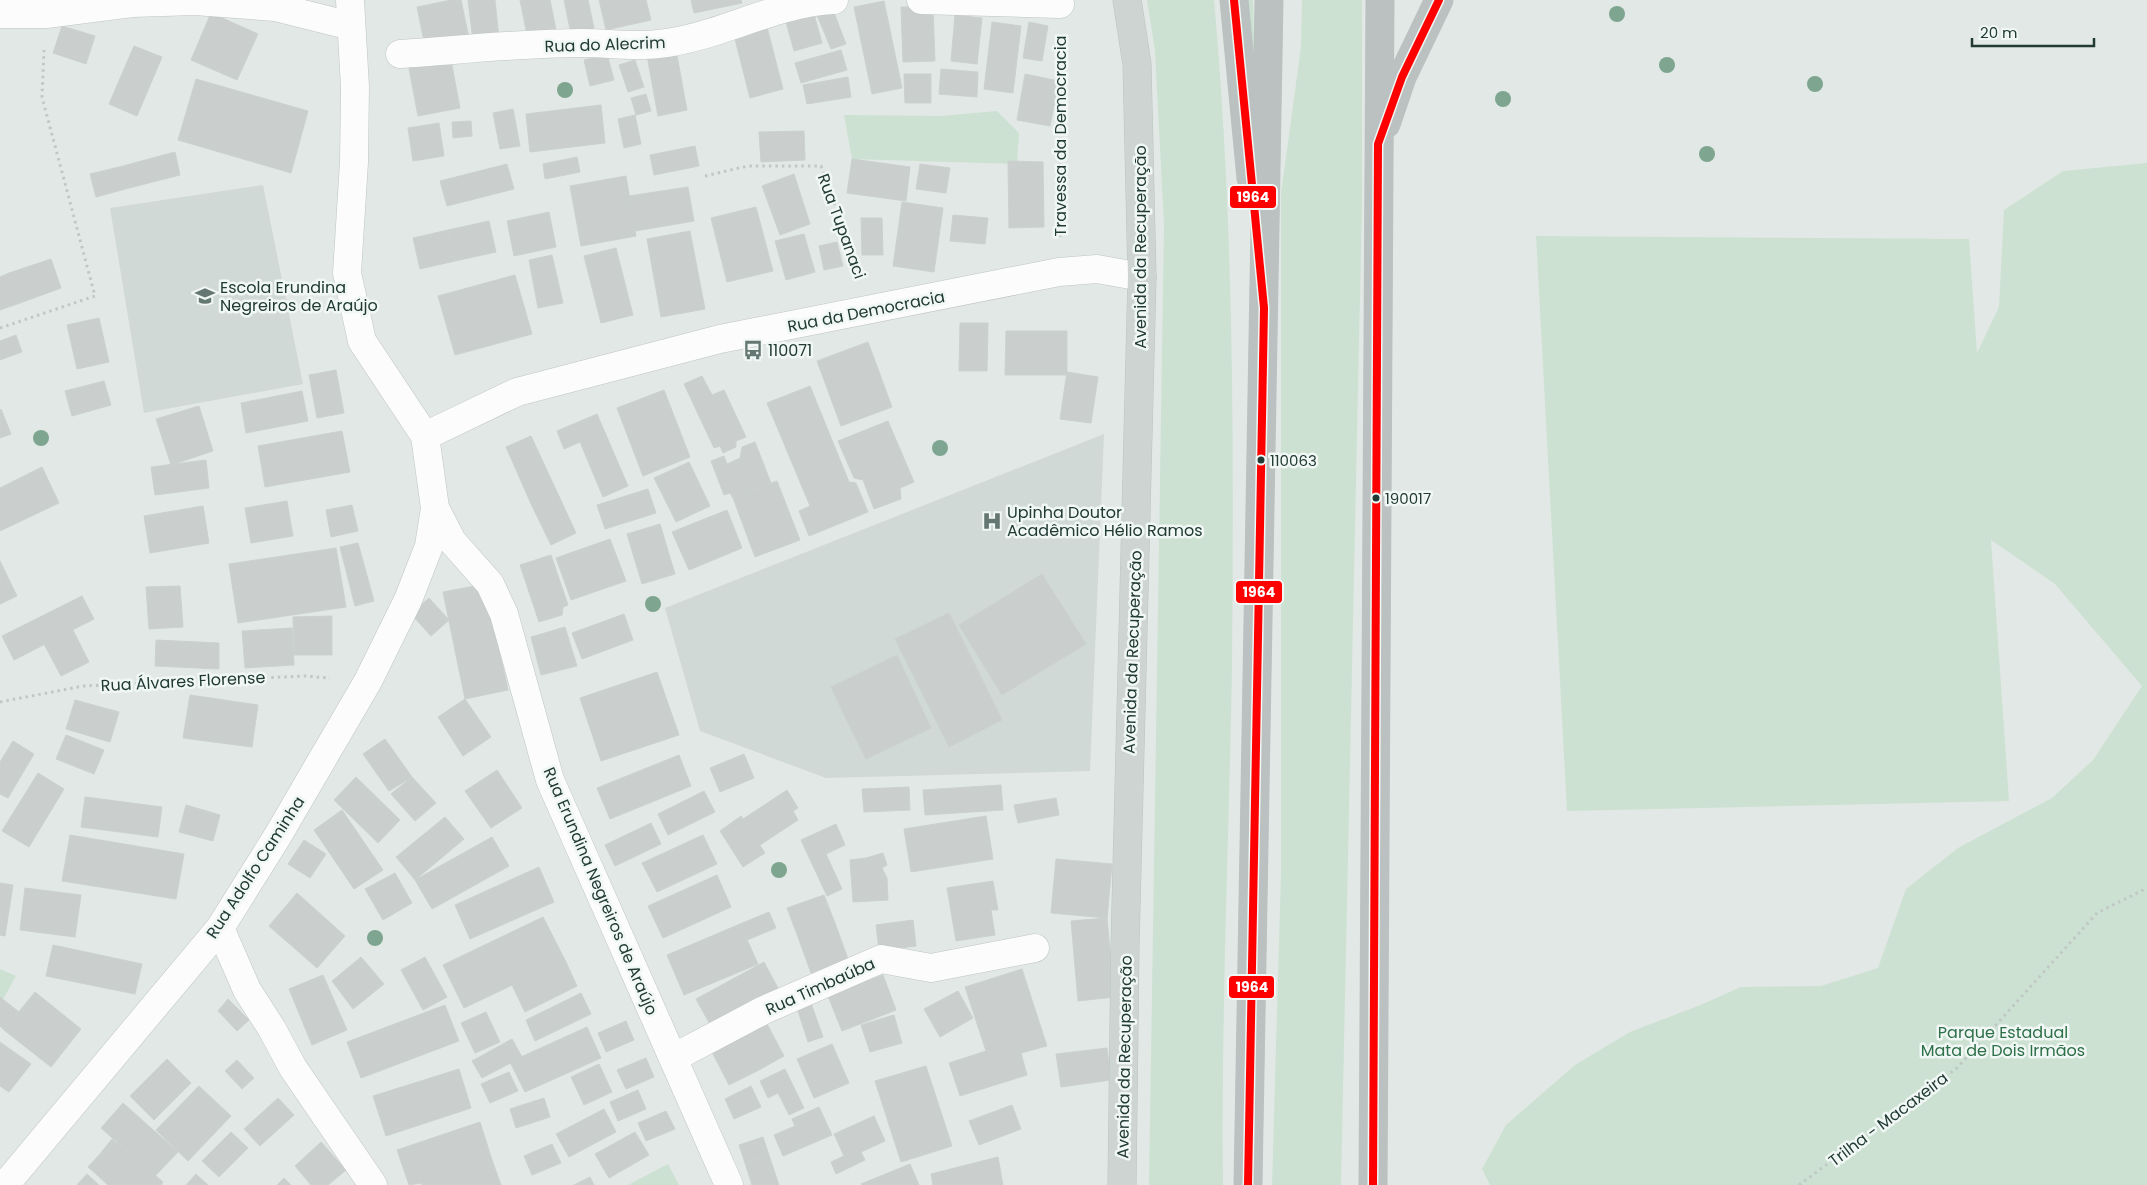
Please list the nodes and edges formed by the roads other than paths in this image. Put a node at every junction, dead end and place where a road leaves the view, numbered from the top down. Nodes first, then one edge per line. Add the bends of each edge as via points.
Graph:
1 (824, 0) edge
2 (921, 0) edge
3 (1127, 0) edge
4 (1234, 0) edge
5 (1269, 0) edge
6 (1380, 0) edge
7 (1439, 0) edge
8 (1060, 4) road end
9 (350, 13) edge
10 (0, 14) edge
11 (400, 54) dead end
12 (1378, 144) junction
13 (1142, 277) junction
14 (1264, 308) junction
15 (425, 436) junction
16 (435, 508) junction
17 (220, 928) junction
18 (1035, 948) dead end
19 (674, 1058) junction
20 (13, 1182) edge
21 (373, 1185) edge
22 (729, 1185) edge
23 (1122, 1185) edge
24 (1248, 1185) edge
25 (1373, 1185) edge

1 - 11 street, Rua do Alecrim via 774,12 701,36 658,44 582,43
2 - 8 street
3 - 13 main road, Avenida da Recuperação via 1137,64
4 - 14 highway
5 - 14 highway
6 - 12 highway
7 - 12 highway via 1402,77
9 - 10 street via 195,1 46,14
9 - 15 street, Rua Erundina Negreiros de Araújo via 355,87 354,171 347,273 362,340
12 - 25 highway
13 - 15 street, Rua da Democracia via 1097,269 1060,272 720,339 517,392
13 - 23 main road, Avenida da Recuperação
14 - 24 highway
15 - 16 street, Rua Erundina Negreiros de Araújo
16 - 17 street, Rua Adolfo Caminha via 428,546 408,600 368,681
16 - 19 street, Rua Erundina Negreiros de Araújo via 452,541 490,584 504,614 550,780
17 - 20 street, Rua Adolfo Caminha
17 - 21 street via 247,990 292,1068
18 - 19 street, Rua Timbaúba via 931,968 881,959 764,1010
19 - 22 street, Rua Erundina Negreiros de Araújo

